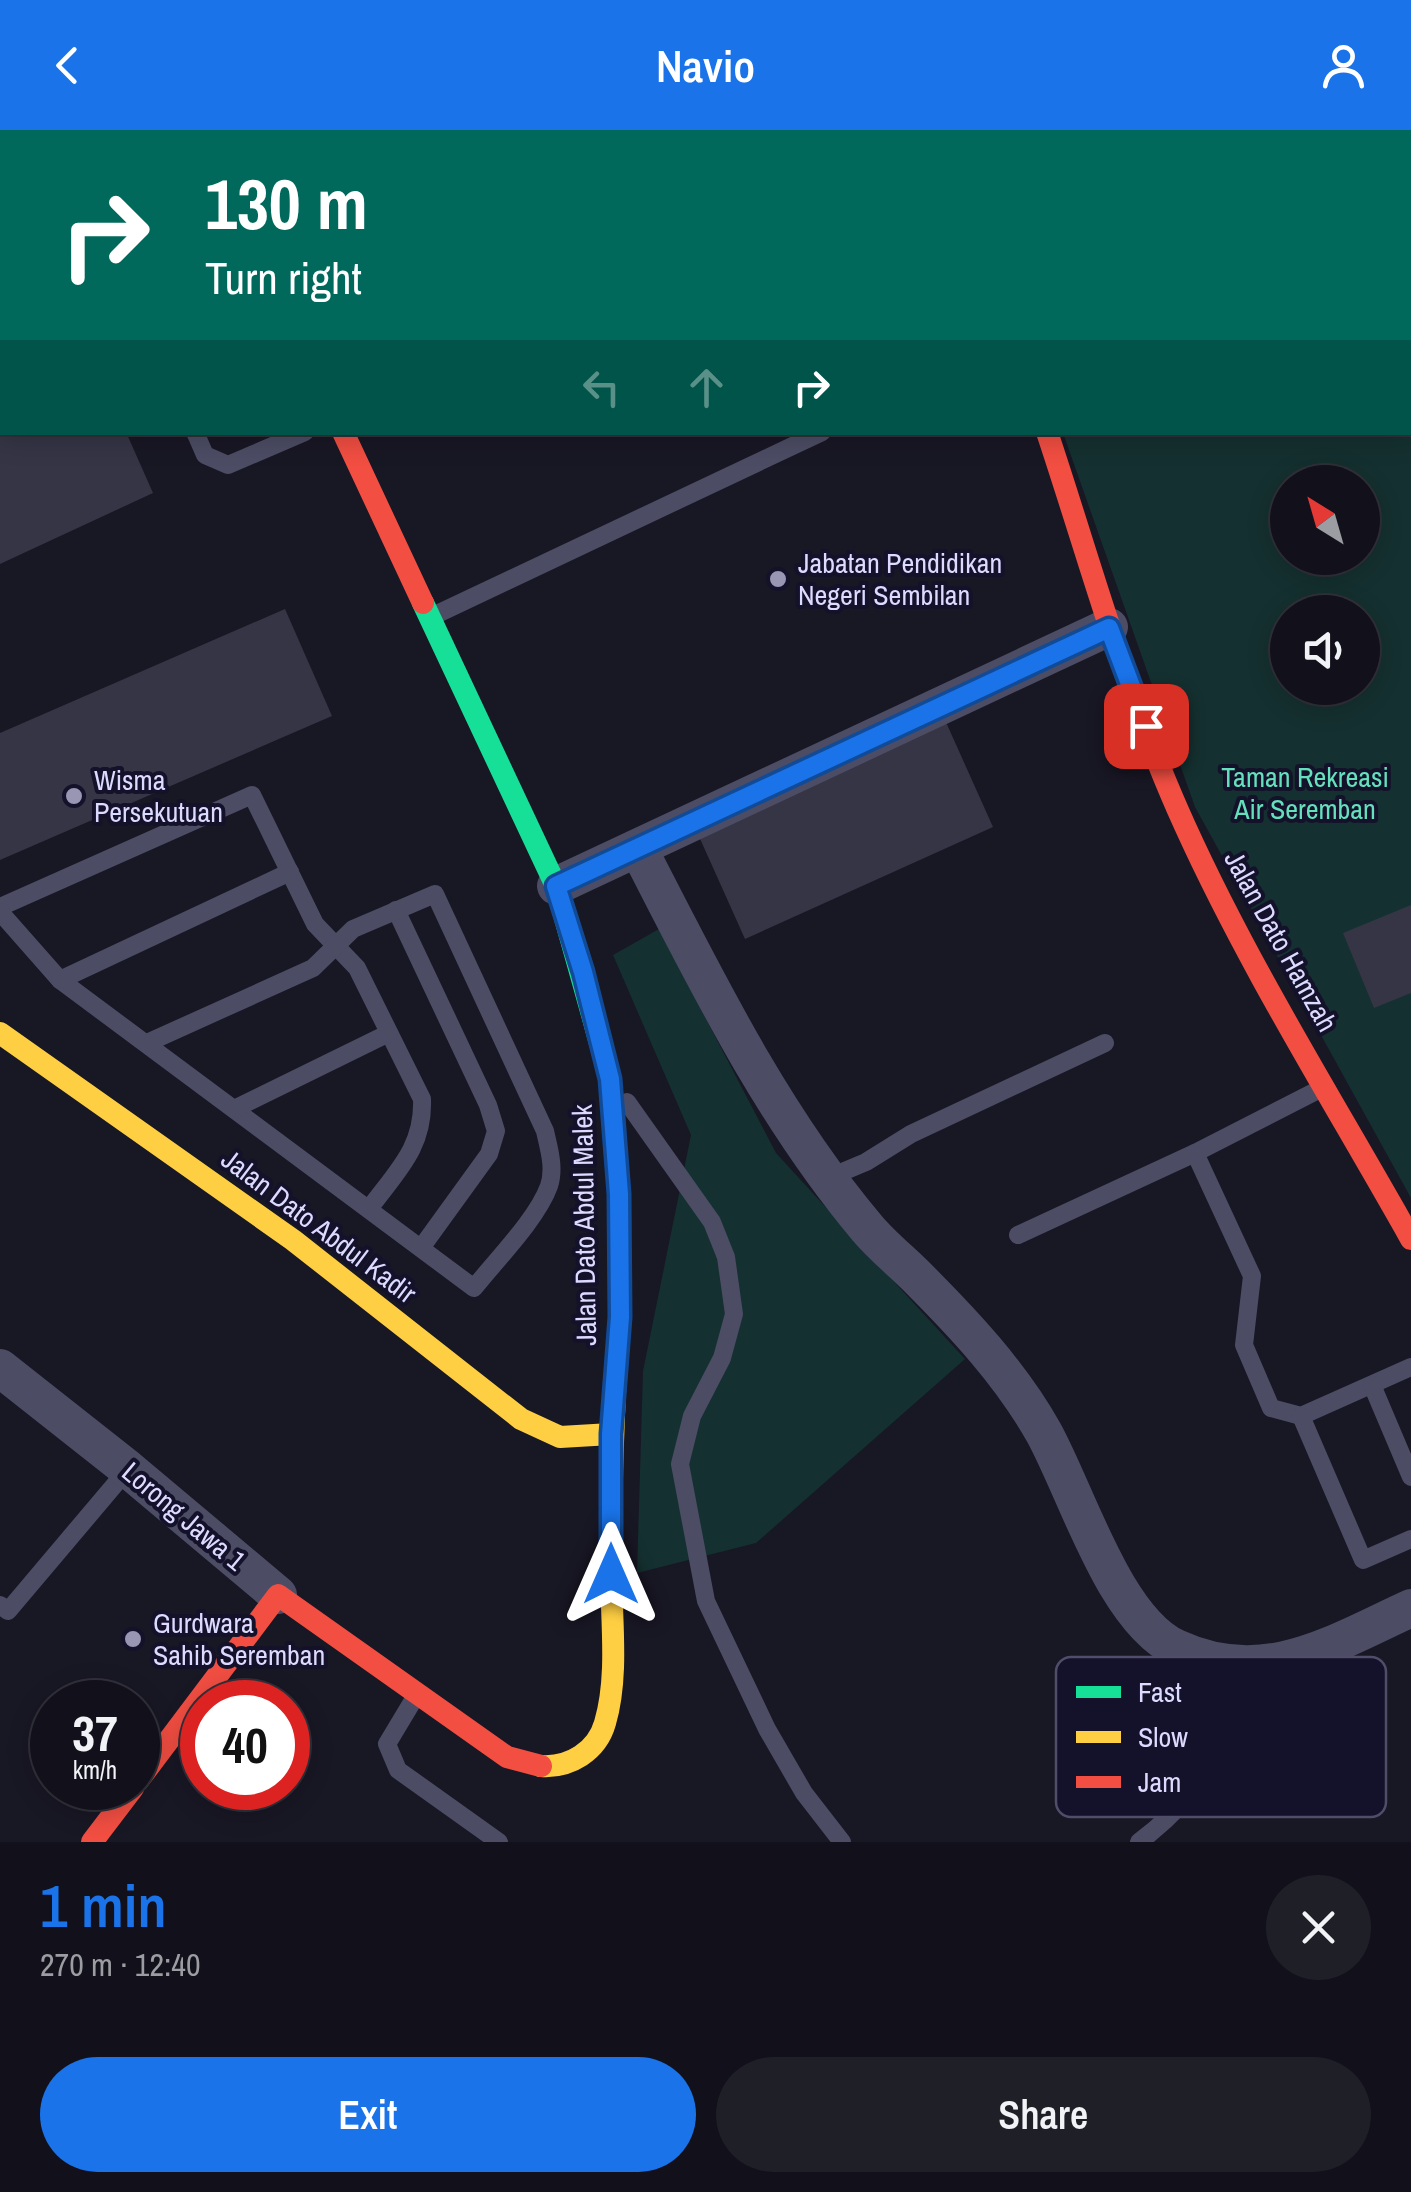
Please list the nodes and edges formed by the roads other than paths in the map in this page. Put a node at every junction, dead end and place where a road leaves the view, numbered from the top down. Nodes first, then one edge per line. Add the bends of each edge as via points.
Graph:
1 (196, 435) edge
2 (298, 435) edge
3 (344, 435) edge
4 (816, 435) edge
5 (1048, 435) edge
6 (430, 617) junction
7 (1109, 628) junction
8 (638, 848) junction
9 (290, 872) junction
10 (556, 886) junction
11 (0, 909) edge
12 (396, 910) junction
13 (334, 946) junction
14 (60, 980) junction
15 (0, 1033) edge
16 (389, 1033) junction
17 (146, 1043) junction
18 (1105, 1043) dead end
19 (610, 1079) junction
20 (1326, 1086) junction
21 (234, 1109) junction
22 (1196, 1153) junction
23 (828, 1178) junction
24 (368, 1209) junction
25 (1018, 1235) dead end
26 (1411, 1239) edge
27 (421, 1248) junction
28 (1411, 1367) edge
29 (0, 1368) edge
30 (1372, 1385) junction
31 (1301, 1416) junction
32 (611, 1434) junction
33 (128, 1469) junction
34 (1411, 1477) edge
35 (1411, 1538) edge
36 (278, 1595) junction
37 (0, 1605) edge
38 (1411, 1608) edge
39 (1202, 1657) edge
40 (1300, 1657) edge
41 (417, 1694) junction
42 (160, 1752) edge
43 (576, 1760) joint
44 (116, 1810) edge
45 (1168, 1817) edge
46 (92, 1842) edge
47 (499, 1842) edge
48 (842, 1842) edge
49 (1139, 1842) edge

1 - 2 lane via 205,455 228,465
3 - 6 street, Jalan Dato Abdul Malek
4 - 6 lane
5 - 7 street, Jalan Dato Hamzah
6 - 10 street, Jalan Dato Abdul Malek
7 - 8 street
7 - 20 street, Jalan Dato Hamzah via 1184,824
8 - 10 street
8 - 23 street via 722,1012
9 - 11 lane via 252,795
9 - 13 lane via 315,924
9 - 14 lane
10 - 19 street, Jalan Dato Abdul Malek
11 - 14 lane
12 - 13 lane
12 - 27 lane via 496,1131 488,1154
12 - 27 lane via 435,894 546,1131 552,1160 549,1185 532,1214 474,1288
13 - 16 lane via 356,968
13 - 17 lane via 313,968
14 - 17 lane
15 - 32 street, Jalan Dato Abdul Kadir via 293,1240 522,1419 560,1437
16 - 21 lane
16 - 24 lane via 422,1099 423,1123 416,1144
17 - 21 lane
18 - 23 lane
19 - 32 street, Jalan Dato Abdul Malek via 620,1300
19 - 48 lane via 712,1222 726,1257 734,1314 680,1464 706,1600 767,1729
20 - 22 lane
20 - 26 street, Jalan Dato Hamzah
21 - 24 lane
22 - 25 lane
22 - 31 lane via 1252,1276 1244,1344 1272,1408
23 - 39 street via 870,1232 1010,1378 1144,1626 1174,1648
24 - 27 lane
28 - 30 lane
29 - 33 street, Lorong Jawa 1
30 - 31 lane
30 - 34 lane
31 - 35 lane via 1363,1560
32 - 43 street, Jalan Dato Abdul Malek via 611,1680 605,1723 595,1744
33 - 36 street, Lorong Jawa 1
33 - 37 lane via 8,1611
36 - 41 street, Lorong Jawa 1
36 - 42 street
38 - 40 street
41 - 43 street, Lorong Jawa 1 via 507,1757 553,1767
41 - 47 lane via 387,1744 398,1770
44 - 46 street
45 - 49 lane

